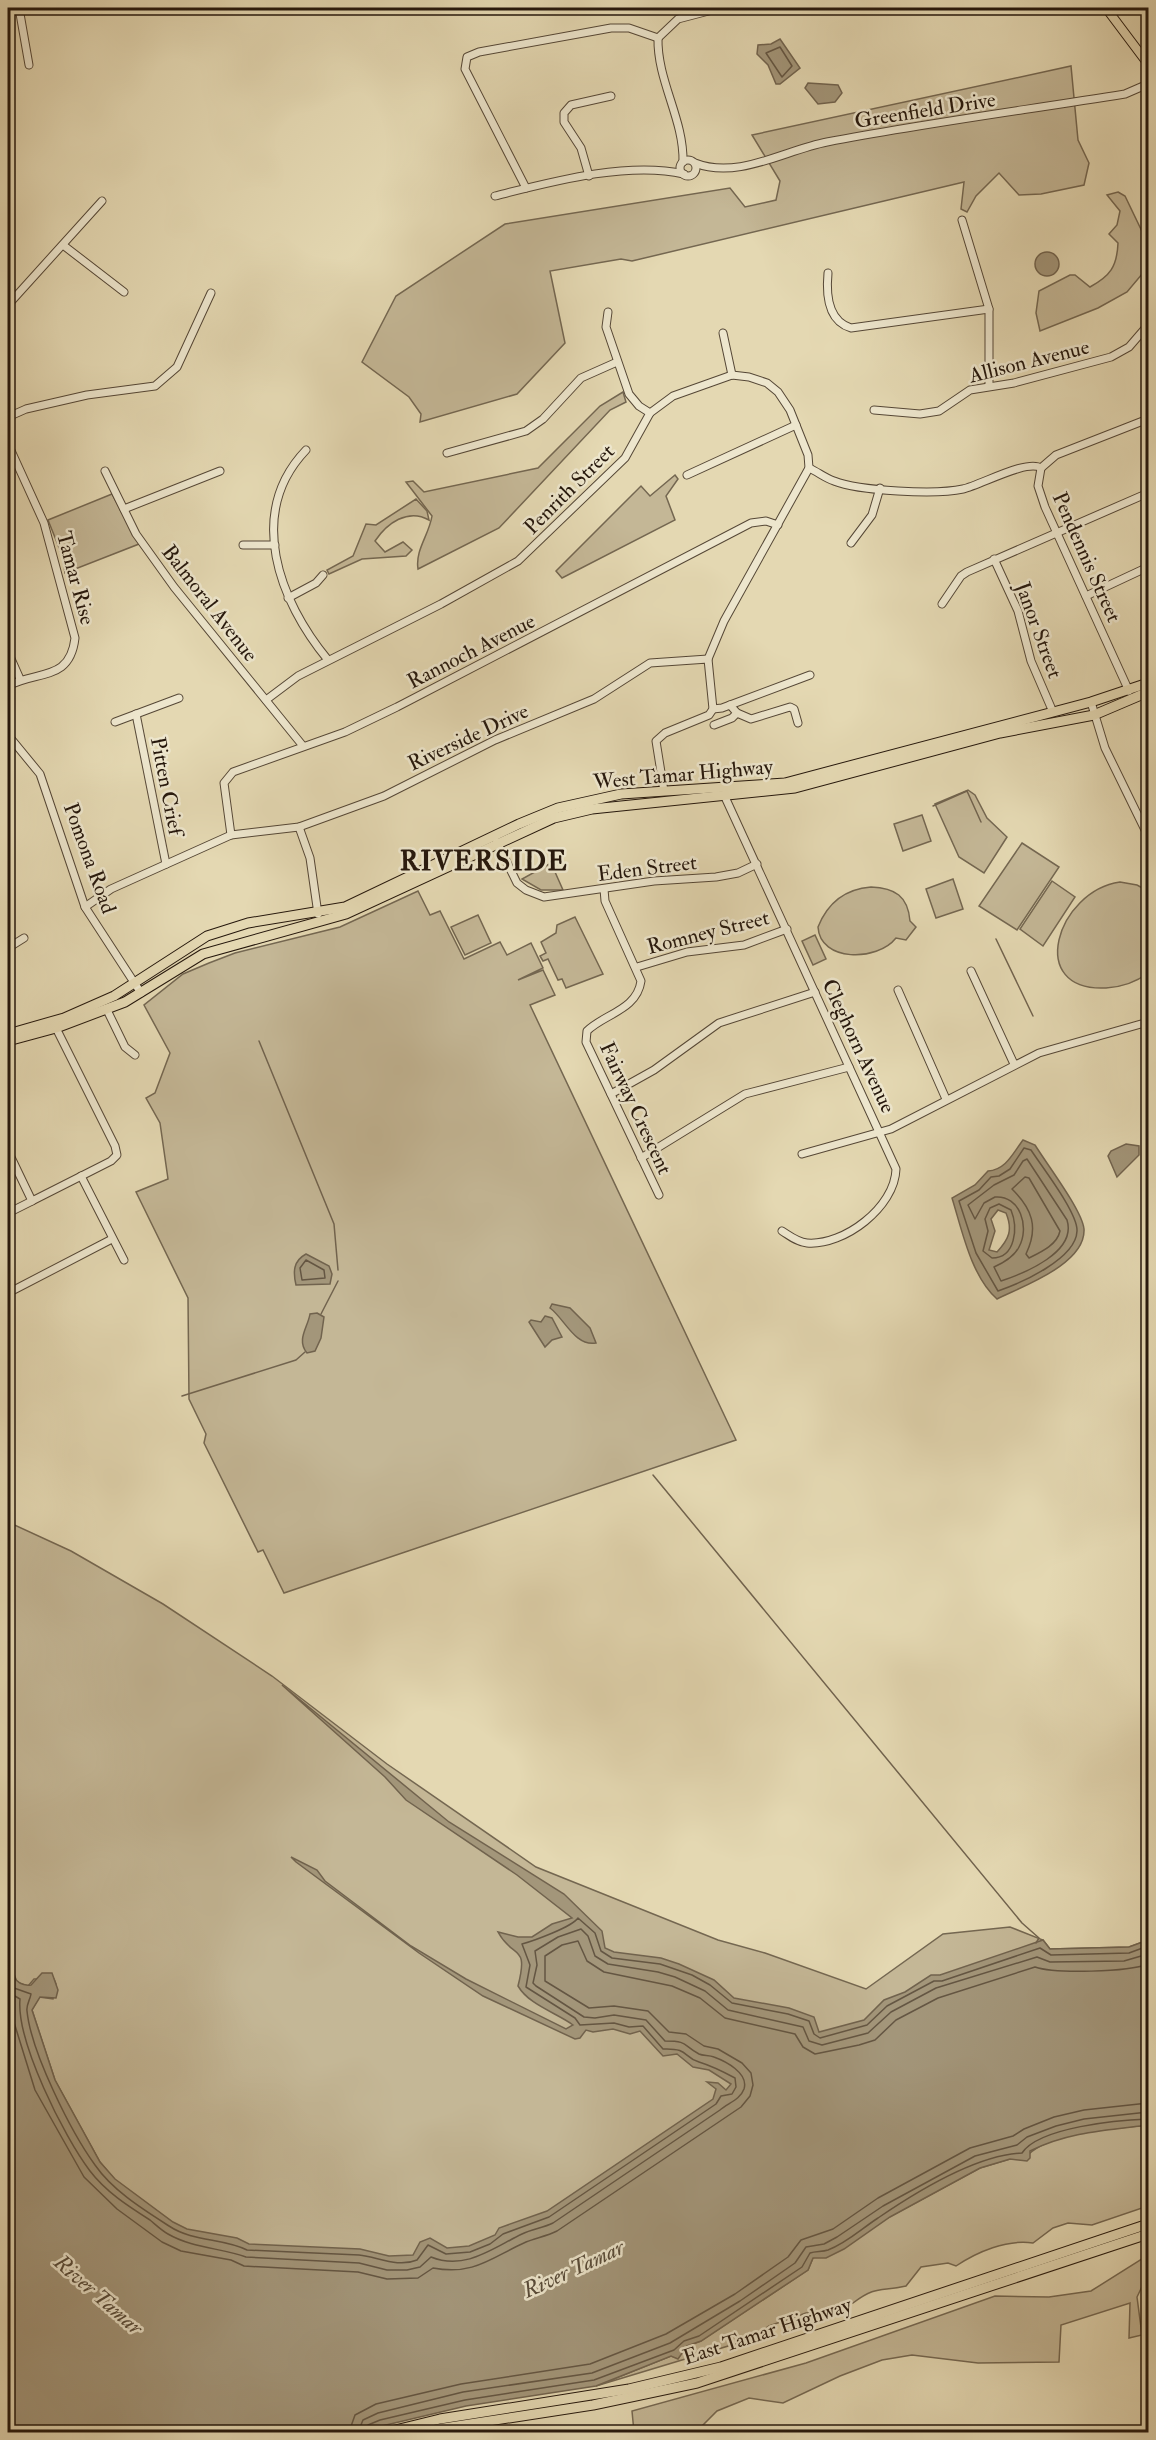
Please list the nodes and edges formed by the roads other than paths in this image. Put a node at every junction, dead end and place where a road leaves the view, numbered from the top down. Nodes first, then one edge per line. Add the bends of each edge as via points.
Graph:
1 (19, 8) edge
2 (720, 8) edge
3 (1106, 8) edge
4 (658, 38) junction
5 (1149, 64) edge
6 (29, 65) dead end
7 (1149, 84) edge
8 (611, 96) dead end
9 (683, 147) junction
10 (694, 162) junction
11 (682, 163) junction
12 (707, 168) junction
13 (667, 170) junction
14 (684, 174) junction
15 (693, 174) junction
16 (589, 176) junction
17 (526, 188) junction
18 (495, 196) dead end
19 (102, 201) dead end
20 (962, 220) dead end
21 (63, 244) junction
22 (828, 273) dead end
23 (124, 292) dead end
24 (211, 293) dead end
25 (8, 305) edge
26 (989, 309) junction
27 (608, 312) dead end
28 (1149, 325) edge
29 (723, 333) dead end
30 (617, 362) junction
31 (732, 375) junction
32 (989, 385) junction
33 (874, 410) dead end
34 (650, 413) junction
35 (8, 417) edge
36 (1149, 419) edge
37 (795, 425) junction
38 (8, 444) edge
39 (306, 450) dead end
40 (10, 453) edge
41 (447, 453) dead end
42 (809, 468) junction
43 (1041, 468) junction
44 (105, 471) dead end
45 (220, 471) dead end
46 (687, 475) dead end
47 (880, 488) junction
48 (1149, 493) edge
49 (124, 509) junction
50 (778, 525) junction
51 (1056, 531) junction
52 (851, 543) dead end
53 (243, 544) dead end
54 (275, 545) junction
55 (994, 559) junction
56 (1149, 567) edge
57 (323, 576) dead end
58 (1086, 596) junction
59 (288, 598) junction
60 (942, 604) dead end
61 (8, 652) edge
62 (708, 659) junction
63 (328, 660) junction
64 (810, 675) dead end
65 (20, 679) junction
66 (1149, 683) edge
67 (8, 686) edge
68 (1129, 691) junction
69 (1149, 692) edge
70 (179, 698) dead end
71 (266, 700) junction
72 (1091, 702) junction
73 (730, 705) junction
74 (713, 709) junction
75 (1053, 712) junction
76 (736, 713) junction
77 (136, 714) junction
78 (1094, 715) junction
79 (115, 722) dead end
80 (798, 723) dead end
81 (714, 725) dead end
82 (8, 735) edge
83 (303, 746) junction
84 (664, 791) junction
85 (725, 797) junction
86 (667, 803) junction
87 (299, 826) junction
88 (231, 835) junction
89 (1149, 836) edge
90 (497, 842) junction
91 (166, 864) junction
92 (757, 864) junction
93 (604, 889) junction
94 (85, 907) junction
95 (318, 914) junction
96 (787, 929) junction
97 (24, 938) dead end
98 (8, 948) edge
99 (637, 967) junction
100 (971, 971) dead end
101 (135, 983) junction
102 (898, 990) dead end
103 (815, 992) junction
104 (141, 993) junction
105 (107, 1010) junction
106 (1149, 1022) edge
107 (56, 1028) junction
108 (8, 1034) edge
109 (8, 1041) edge
110 (135, 1055) dead end
111 (1014, 1064) junction
112 (849, 1067) junction
113 (611, 1094) junction
114 (946, 1099) junction
115 (880, 1131) junction
116 (8, 1151) edge
117 (802, 1154) dead end
118 (641, 1158) junction
119 (81, 1176) junction
120 (659, 1195) dead end
121 (32, 1201) junction
122 (8, 1213) edge
123 (782, 1231) dead end
124 (112, 1239) junction
125 (124, 1260) dead end
126 (8, 1293) edge
127 (1149, 2224) edge
128 (1149, 2234) edge
129 (387, 2433) edge
130 (418, 2433) edge

1 - 6 street
2 - 4 street via 678,19
3 - 5 main road
4 - 9 street via 659,61
4 - 17 street via 629,28 611,28 467,57 465,69
7 - 12 street, Greenfield Drive via 1125,94 826,142 756,162
8 - 16 street via 571,105 564,113 564,122 583,153
9 - 10 street
9 - 11 street
10 - 11 street
10 - 12 street, Greenfield Drive
10 - 15 street
11 - 13 street
11 - 14 street
12 - 15 street, Greenfield Drive
13 - 14 street
13 - 16 street
14 - 15 street
16 - 17 street
17 - 18 street
19 - 21 street
20 - 26 street
21 - 23 street
21 - 25 street
22 - 26 street via 832,313 851,328
24 - 35 street via 177,366 155,386 87,395
26 - 32 street
27 - 30 street via 606,327
28 - 32 street, Allison Avenue via 1129,347 1111,357 1014,383
29 - 31 street
30 - 34 street via 633,401
30 - 41 street via 581,378 543,419 526,431
31 - 34 street, Penrith Street via 673,396
31 - 37 street via 754,378 772,387 786,403
32 - 33 street, Allison Avenue via 970,390 939,411 920,414
34 - 63 street, Penrith Street via 625,458 518,561
36 - 43 street via 1056,455
37 - 42 street via 808,455
37 - 46 street
38 - 40 street, Tamar Rise
39 - 54 street via 280,489
40 - 65 street, Tamar Rise via 44,523 75,638 73,652 61,668
42 - 47 street via 844,484
42 - 50 street
43 - 47 street via 1031,464 953,491
43 - 51 street, Pendennis Street via 1038,486
44 - 49 street, Balmoral Avenue
45 - 49 street
47 - 52 street via 872,515
48 - 51 street
49 - 71 street, Balmoral Avenue via 136,534 174,587
50 - 62 street via 724,621
50 - 83 street, Rannoch Avenue via 766,521 751,523 397,707 345,732
51 - 55 street
51 - 58 street, Pendennis Street
53 - 54 street
54 - 59 street
55 - 60 street via 961,576
55 - 75 street, Janor Street via 1018,611 1031,661
56 - 58 street
57 - 59 street via 316,584
58 - 68 street, Pendennis Street
59 - 63 street via 311,640
61 - 65 street
62 - 74 street
62 - 87 street, Riverside Drive via 650,663 594,699 495,740 384,796
63 - 71 street, Penrith Street
64 - 73 street
65 - 67 street, Tamar Rise
66 - 68 highway, West Tamar Highway
68 - 72 highway, West Tamar Highway
69 - 78 highway, West Tamar Highway
70 - 77 street, Pitten Crief
71 - 83 street, Balmoral Avenue
72 - 75 highway, West Tamar Highway
72 - 78 street
73 - 74 street
73 - 76 street
74 - 84 street via 709,715 657,738
75 - 84 highway, West Tamar Highway via 785,783
76 - 80 street via 751,719 790,707
76 - 81 street
77 - 79 street, Pitten Crief
77 - 91 street, Pitten Crief
78 - 85 highway, West Tamar Highway via 1000,733 795,789
78 - 89 street via 1105,748
82 - 94 street, Pomona Road via 45,784
83 - 88 street, Rannoch Avenue via 238,769 229,776 224,789
84 - 86 highway
84 - 95 highway, West Tamar Highway via 599,798 552,810 354,903
85 - 86 highway, West Tamar Highway
85 - 92 street, Cleghorn Avenue
86 - 90 highway, West Tamar Highway via 572,813 535,824
87 - 88 street, Riverside Drive
87 - 95 street via 310,858
88 - 91 street, Riverside Drive
90 - 93 street, Eden Street via 517,883 536,895 550,897
90 - 104 highway, West Tamar Highway via 346,914 202,954
91 - 94 street, Riverside Drive via 111,889
92 - 93 street, Eden Street via 716,877 654,880
92 - 96 street, Cleghorn Avenue
93 - 99 street, Fairway Crescent via 605,901
94 - 101 street, Pomona Road
95 - 101 highway, West Tamar Highway via 222,930 189,946
96 - 99 street, Romney Street via 744,945 687,952
96 - 103 street, Cleghorn Avenue
97 - 98 street
99 - 113 street, Fairway Crescent via 641,981 638,992 619,1011 591,1027 585,1037
100 - 111 street
101 - 104 street, Pomona Road
101 - 108 highway, West Tamar Highway via 72,1015
102 - 114 street
103 - 112 street, Cleghorn Avenue
103 - 113 street via 719,1023 654,1070
104 - 105 highway, West Tamar Highway
105 - 107 highway, West Tamar Highway
105 - 110 street via 125,1047
106 - 111 street via 1055,1047
107 - 109 highway, West Tamar Highway
107 - 119 street via 117,1151 114,1159
111 - 114 street
112 - 115 street, Cleghorn Avenue
112 - 118 street via 745,1094
113 - 118 street, Fairway Crescent
114 - 115 street
115 - 117 street
115 - 123 street, Cleghorn Avenue via 896,1169 892,1188 882,1205 859,1225 825,1241 799,1242
116 - 121 street
118 - 120 street, Fairway Crescent
119 - 121 street
119 - 124 street
121 - 122 street
124 - 125 street
124 - 126 street
127 - 129 highway, East Tamar Highway via 710,2370 629,2389 440,2419
128 - 130 highway, East Tamar Highway via 697,2383 592,2405

